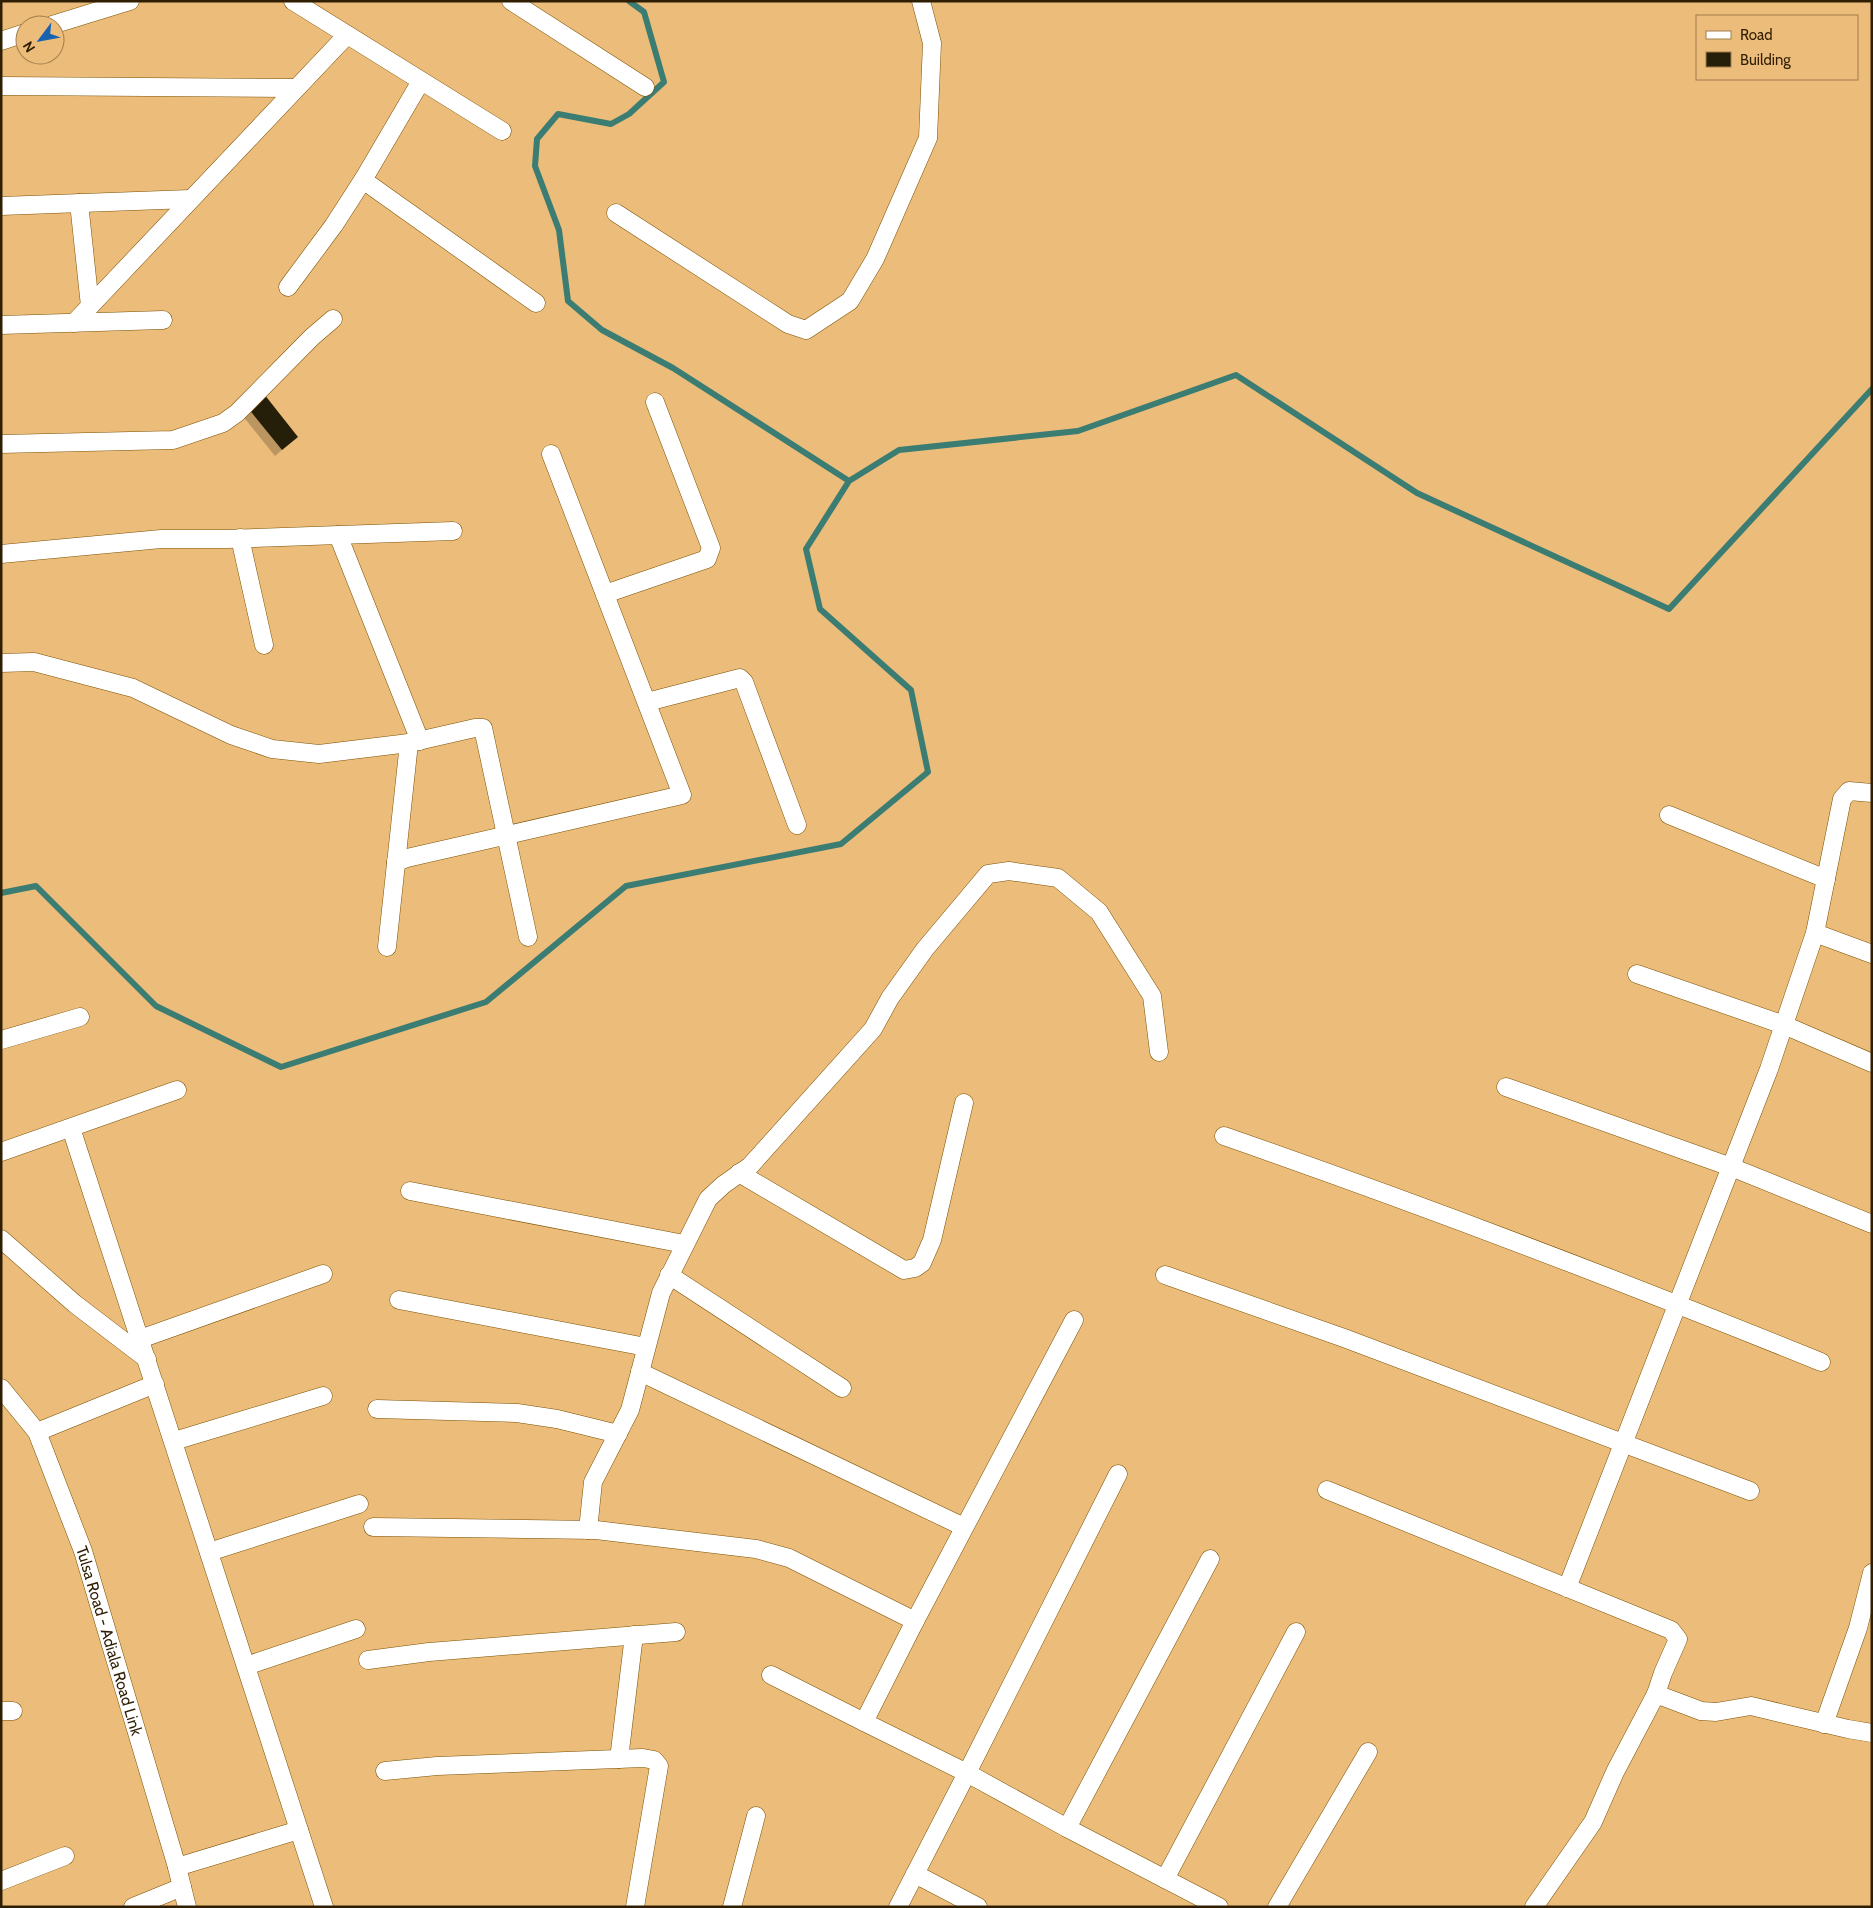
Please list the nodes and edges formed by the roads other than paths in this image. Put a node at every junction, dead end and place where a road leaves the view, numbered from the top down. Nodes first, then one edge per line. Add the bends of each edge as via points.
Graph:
1 (130, 1) edge
2 (293, 1) edge
3 (512, 1) edge
4 (921, 1) edge
5 (65, 21) edge
6 (347, 35) junction
7 (15, 36) edge
8 (1, 40) edge
9 (421, 81) junction
10 (1, 86) edge
11 (645, 86) dead end
12 (296, 88) junction
13 (502, 131) dead end
14 (363, 180) junction
15 (190, 199) junction
16 (78, 203) junction
17 (1, 206) edge
18 (616, 213) dead end
19 (288, 287) dead end
20 (536, 303) dead end
21 (90, 306) junction
22 (333, 318) dead end
23 (163, 320) dead end
24 (74, 323) junction
25 (1, 325) edge
26 (655, 402) dead end
27 (1, 444) edge
28 (550, 454) dead end
29 (453, 530) dead end
30 (338, 534) junction
31 (240, 538) junction
32 (1, 554) edge
33 (605, 594) junction
34 (264, 645) dead end
35 (1, 664) edge
36 (647, 702) junction
37 (415, 742) junction
38 (1872, 793) edge
39 (1669, 815) dead end
40 (797, 825) dead end
41 (506, 836) junction
42 (396, 862) junction
43 (1826, 879) junction
44 (1815, 933) junction
45 (528, 937) dead end
46 (387, 947) dead end
47 (1872, 954) edge
48 (1637, 974) dead end
49 (80, 1017) dead end
50 (1784, 1025) junction
51 (1, 1040) edge
52 (1159, 1052) dead end
53 (1872, 1063) edge
54 (1506, 1087) dead end
55 (177, 1090) dead end
56 (964, 1102) dead end
57 (71, 1128) junction
58 (1224, 1136) dead end
59 (1, 1152) edge
60 (1731, 1167) junction
61 (740, 1173) junction
62 (410, 1190) dead end
63 (1872, 1224) edge
64 (1, 1239) edge
65 (684, 1244) junction
66 (323, 1274) dead end
67 (669, 1275) junction
68 (1165, 1275) dead end
69 (398, 1300) dead end
70 (1678, 1304) junction
71 (1074, 1320) dead end
72 (140, 1339) junction
73 (646, 1347) junction
74 (147, 1359) junction
75 (1821, 1362) dead end
76 (640, 1372) junction
77 (155, 1384) junction
78 (1, 1388) edge
79 (842, 1388) dead end
80 (323, 1396) dead end
81 (376, 1409) dead end
82 (37, 1432) junction
83 (618, 1434) junction
84 (174, 1441) junction
85 (1623, 1443) junction
86 (1118, 1474) dead end
87 (1327, 1490) dead end
88 (1750, 1491) dead end
89 (359, 1504) dead end
90 (964, 1526) junction
91 (373, 1528) dead end
92 (588, 1530) junction
93 (209, 1552) junction
94 (1210, 1559) dead end
95 (1872, 1572) edge
96 (1567, 1588) junction
97 (915, 1621) junction
98 (356, 1629) dead end
99 (676, 1632) dead end
100 (1296, 1632) dead end
101 (634, 1635) junction
102 (368, 1660) dead end
103 (246, 1666) junction
104 (771, 1675) dead end
105 (1656, 1694) junction
106 (864, 1722) junction
107 (1824, 1724) junction
108 (1872, 1733) edge
109 (1368, 1752) dead end
110 (619, 1759) junction
111 (385, 1771) dead end
112 (967, 1773) junction
113 (756, 1816) dead end
114 (1067, 1828) junction
115 (299, 1830) junction
116 (65, 1856) dead end
117 (177, 1867) junction
118 (915, 1874) junction
119 (1166, 1879) junction
120 (1, 1881) edge
121 (182, 1887) junction
122 (133, 1907) edge
123 (187, 1907) edge
124 (324, 1907) edge
125 (635, 1907) edge
126 (732, 1907) edge
127 (898, 1907) edge
128 (978, 1907) edge
129 (1219, 1907) edge
130 (1277, 1907) edge
131 (1534, 1907) edge

1 - 5 street
2 - 6 street
3 - 11 street
4 - 18 street via 932,43 928,138 875,259 850,301 806,330 788,324
6 - 9 street
6 - 12 street
7 - 8 street
9 - 13 street
9 - 14 street
10 - 12 street
12 - 15 street
14 - 19 street
14 - 20 street
15 - 16 street
15 - 21 street
16 - 17 street
16 - 21 street
21 - 24 street
22 - 27 street via 237,413 203,431 173,440
23 - 24 street
24 - 25 street
26 - 33 street via 711,548 707,559
28 - 33 street
29 - 30 street
30 - 31 street
30 - 37 street
31 - 32 street via 160,540
31 - 34 street
33 - 36 street
35 - 37 street via 34,662 133,688 230,736 272,749 319,754
36 - 40 street via 740,678
36 - 41 street via 682,794
37 - 41 street via 483,728
37 - 42 street
38 - 43 street via 1849,791 1842,799
39 - 43 street
41 - 42 street
41 - 45 street
42 - 46 street
43 - 44 street
44 - 47 street
44 - 50 street
48 - 50 street
49 - 51 street
50 - 53 street
50 - 60 street
52 - 61 street via 1152,996 1099,912 1058,878 1009,871 988,874 926,949 873,1029 750,1166
54 - 60 street
55 - 57 street
56 - 61 street via 932,1240 922,1263 916,1268 904,1270
57 - 59 street
57 - 72 street
58 - 70 street
60 - 63 street
60 - 70 street
61 - 65 street via 708,1199
62 - 65 street
64 - 74 street via 75,1304
65 - 67 street
66 - 72 street
67 - 73 street
67 - 79 street
68 - 85 street
69 - 73 street
70 - 75 street
70 - 85 street
71 - 90 street
72 - 74 street
73 - 76 street
74 - 77 street
76 - 83 street via 630,1410
76 - 90 street
77 - 82 street
77 - 84 street
78 - 82 street, Tulsa Road - Adiala Road Link
80 - 84 street
81 - 83 street via 517,1414 557,1419
82 - 117 street, Tulsa Road - Adiala Road Link via 83,1551
83 - 92 street via 593,1482
84 - 93 street
85 - 88 street
85 - 96 street
86 - 112 street
87 - 96 street
89 - 93 street
90 - 97 street
91 - 92 street
92 - 97 street via 756,1549 789,1558
93 - 103 street
94 - 114 street
95 - 107 street via 1858,1628
96 - 105 street via 1671,1630 1678,1639
97 - 106 street
98 - 103 street
99 - 101 street
100 - 119 street
101 - 102 street
101 - 110 street
103 - 115 street
104 - 106 street
105 - 107 street via 1701,1711 1751,1706
105 - 131 street via 1593,1822
106 - 112 street
107 - 108 street
109 - 130 street
110 - 111 street
110 - 125 street via 643,1758 654,1760 659,1766
112 - 114 street
112 - 118 street
113 - 126 street
114 - 119 street
115 - 117 street
115 - 124 street
116 - 120 street
117 - 121 street, Tulsa Road - Adiala Road Link
118 - 127 street
118 - 128 street
119 - 129 street
121 - 122 street
121 - 123 street, Tulsa Road - Adiala Road Link

